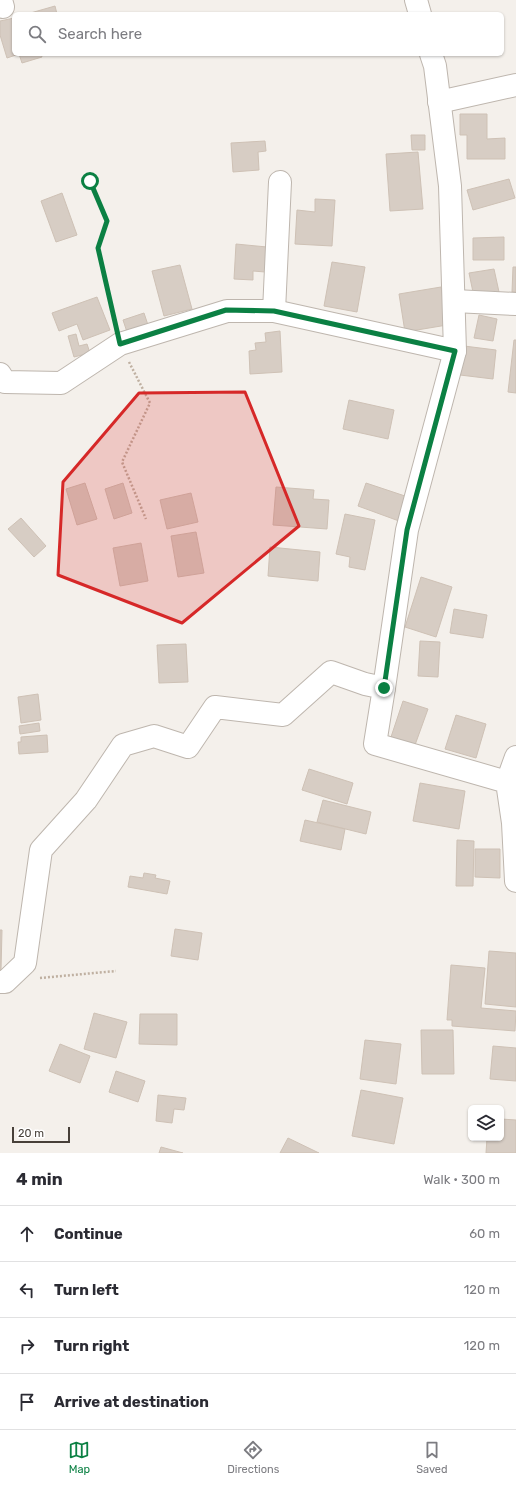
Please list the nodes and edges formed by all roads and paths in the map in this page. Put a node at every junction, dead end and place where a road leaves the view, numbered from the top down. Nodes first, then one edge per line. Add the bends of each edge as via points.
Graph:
1 (416, 0) edge
2 (419, 12) edge
3 (431, 56) edge
4 (516, 85) edge
5 (439, 102) junction
6 (90, 181) dead end
7 (280, 182) dead end
8 (454, 300) junction
9 (516, 304) edge
10 (274, 311) junction
11 (120, 344) junction
12 (455, 351) junction
13 (0, 374) edge
14 (146, 519) dead end
15 (384, 688) junction
16 (516, 756) edge
17 (507, 782) junction
18 (516, 882) edge
19 (116, 971) dead end
20 (37, 979) dead end
21 (0, 982) edge

1 - 2 street
3 - 5 street
4 - 5 street
5 - 8 street via 450,186
6 - 11 path via 107,221 98,248
7 - 10 street
8 - 9 street
8 - 12 street
10 - 11 street via 226,310
10 - 12 street
11 - 13 street via 61,383 5,382
11 - 14 path via 150,403 122,462
12 - 15 street via 407,530
15 - 17 street via 375,744
15 - 21 street via 331,672 283,715 214,707 188,747 154,736 123,744 86,800 41,850 25,963 6,982
16 - 17 street
17 - 18 street via 513,823
19 - 20 path

